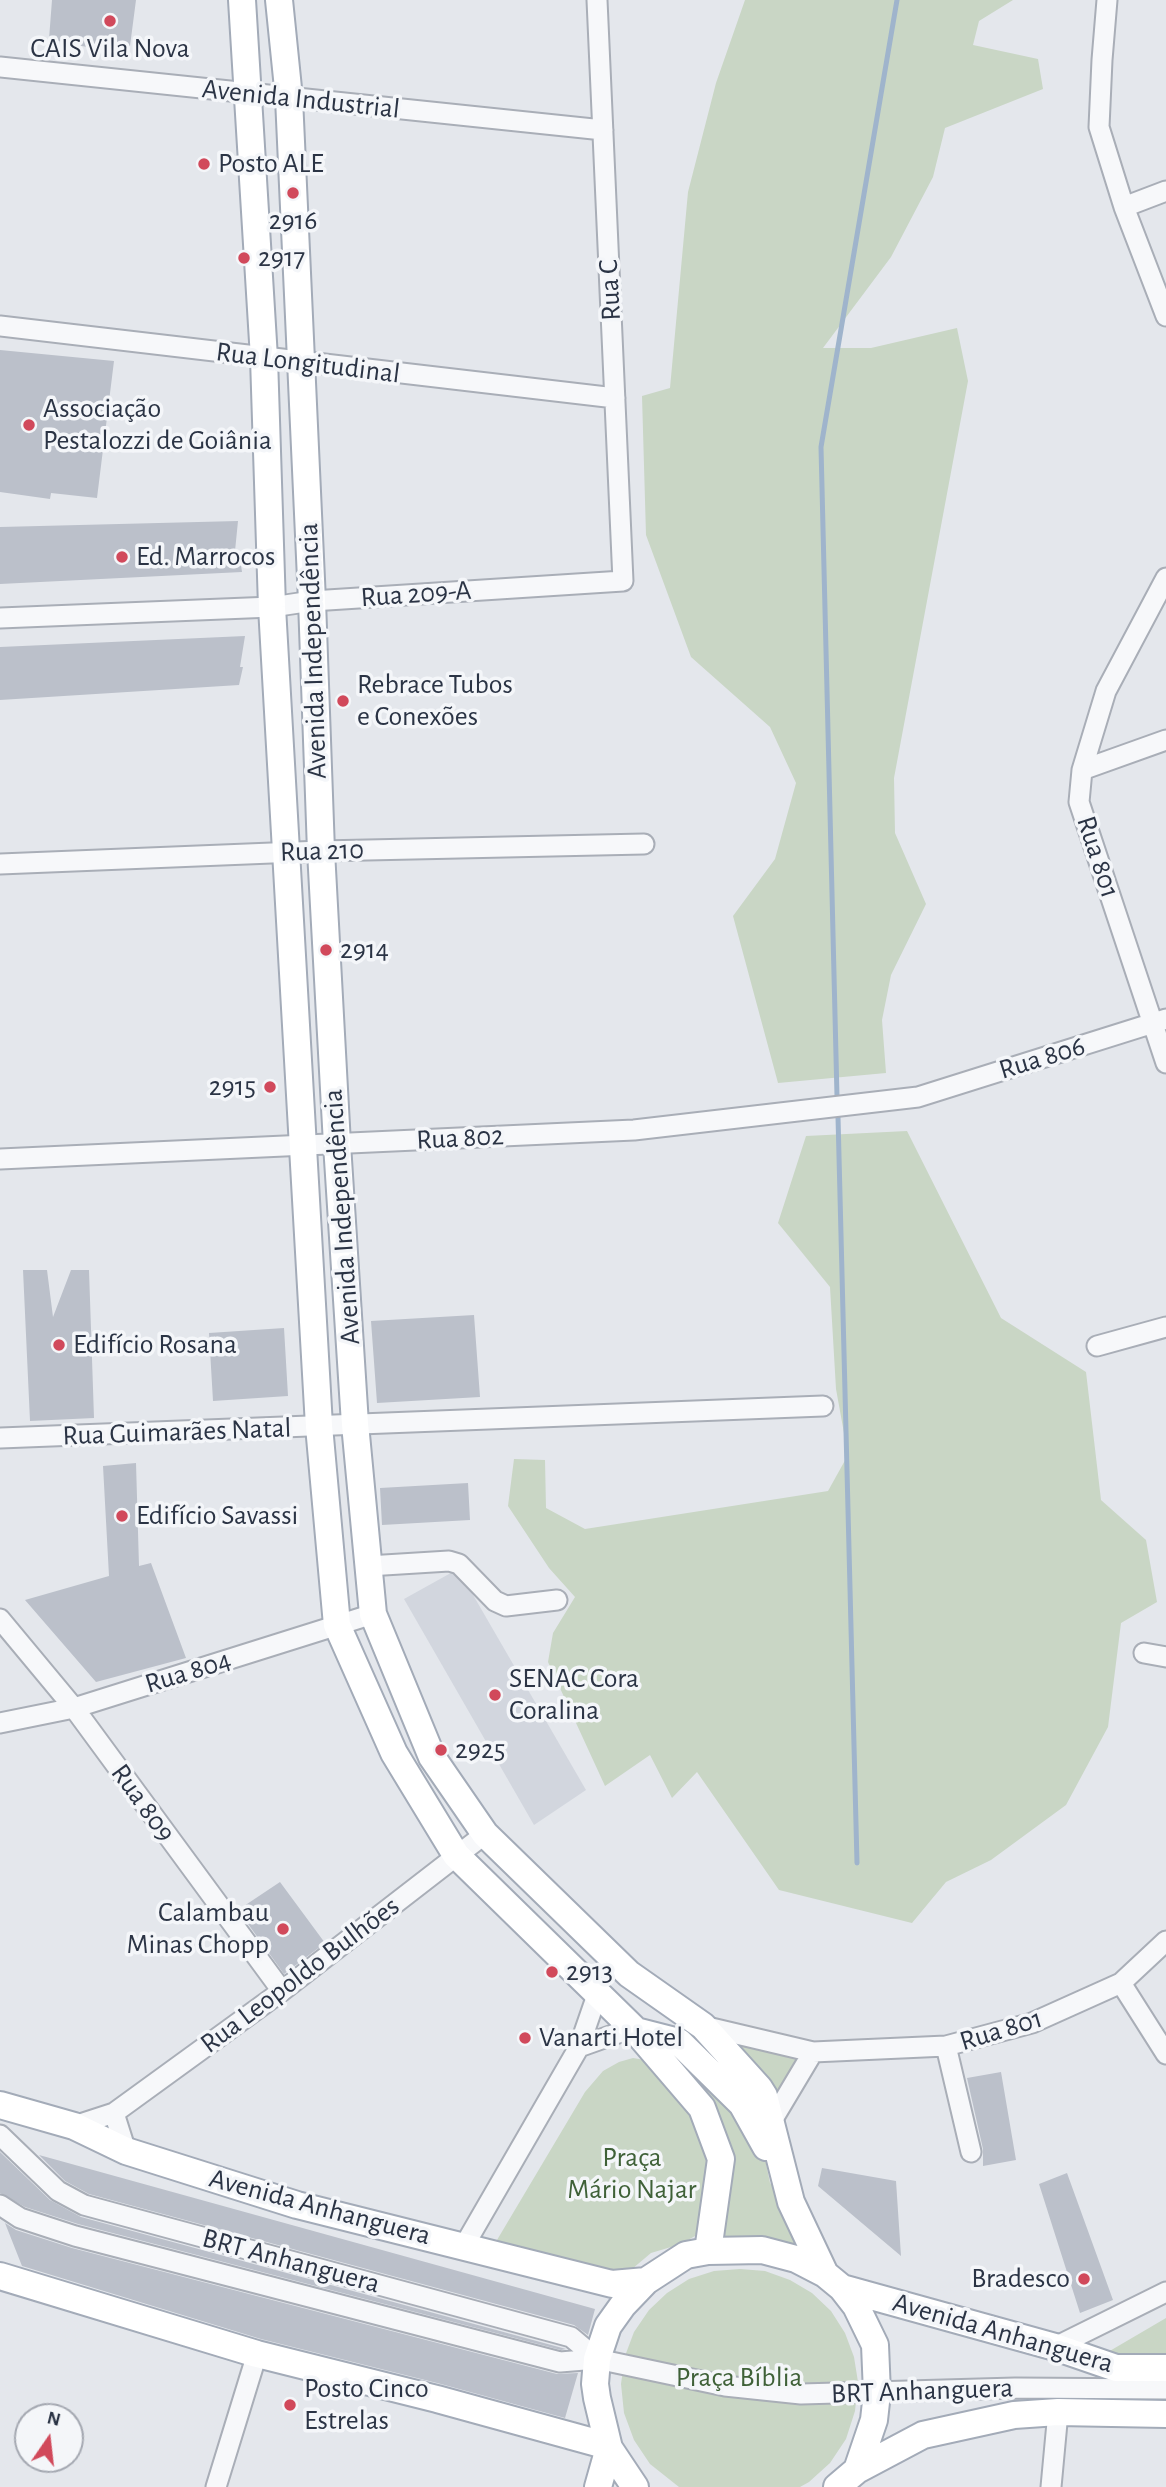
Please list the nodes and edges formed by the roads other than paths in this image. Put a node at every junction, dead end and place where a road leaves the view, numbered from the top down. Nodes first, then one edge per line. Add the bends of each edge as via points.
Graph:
1 (242, 0) edge
2 (279, 0) edge
3 (597, 0) edge
4 (1107, 0) edge
5 (0, 68) edge
6 (249, 94) junction
7 (289, 98) junction
8 (603, 130) junction
9 (1166, 191) edge
10 (1124, 207) junction
11 (1166, 316) edge
12 (0, 326) edge
13 (264, 358) junction
14 (301, 362) junction
15 (615, 398) junction
16 (1166, 578) edge
17 (623, 581) joint
18 (312, 601) junction
19 (272, 607) junction
20 (0, 618) edge
21 (1166, 740) edge
22 (1083, 770) junction
23 (644, 844) dead end
24 (321, 851) junction
25 (287, 853) junction
26 (0, 864) edge
27 (1159, 1021) edge
28 (1166, 1063) edge
29 (918, 1097) joint
30 (337, 1144) junction
31 (303, 1145) junction
32 (0, 1159) edge
33 (1166, 1327) edge
34 (1097, 1346) dead end
35 (823, 1406) dead end
36 (355, 1424) junction
37 (320, 1426) junction
38 (0, 1438) edge
39 (368, 1566) junction
40 (557, 1600) dead end
41 (373, 1614) junction
42 (0, 1619) edge
43 (337, 1625) junction
44 (1144, 1653) dead end
45 (1166, 1657) edge
46 (74, 1708) junction
47 (0, 1723) edge
48 (485, 1834) junction
49 (456, 1855) junction
50 (1166, 1941) edge
51 (1121, 1983) junction
52 (282, 1991) junction
53 (597, 1995) junction
54 (703, 2026) junction
55 (636, 2031) junction
56 (946, 2046) junction
57 (579, 2047) junction
58 (813, 2052) junction
59 (1166, 2054) edge
60 (0, 2105) edge
61 (114, 2113) junction
62 (770, 2124) junction
63 (74, 2126) junction
64 (0, 2135) edge
65 (126, 2151) junction
66 (971, 2152) dead end
67 (791, 2202) junction
68 (0, 2205) edge
69 (464, 2246) junction
70 (708, 2251) junction
71 (0, 2278) edge
72 (646, 2281) junction
73 (833, 2281) junction
74 (1166, 2292) edge
75 (1055, 2347) junction
76 (257, 2354) junction
77 (597, 2358) junction
78 (1166, 2368) edge
79 (1166, 2389) edge
80 (877, 2392) junction
81 (848, 2394) junction
82 (1058, 2412) junction
83 (1166, 2414) edge
84 (866, 2445) junction
85 (609, 2447) junction
86 (847, 2478) edge
87 (216, 2487) edge
88 (598, 2487) edge
89 (635, 2487) edge
90 (1051, 2487) edge

1 - 6 main road, Avenida Independência
2 - 7 main road, Avenida Independência
3 - 8 street, Rua C
4 - 10 street via 1099,127
5 - 6 street, Avenida Industrial
6 - 7 street, Avenida Industrial
6 - 13 main road, Avenida Independência
7 - 8 street, Avenida Industrial
7 - 14 main road, Avenida Independência
8 - 15 street, Rua C
9 - 10 street
10 - 11 street
12 - 13 street, Rua Longitudinal
13 - 14 street, Rua Longitudinal
13 - 19 main road, Avenida Independência
14 - 15 street, Rua Longitudinal
14 - 18 main road, Avenida Independência
15 - 17 street, Rua C
16 - 22 street, Rua 801 via 1106,691
17 - 18 street, Rua 209-A
18 - 19 street, Rua 209-A
18 - 24 main road, Avenida Independência
19 - 20 street, Rua 209-A
19 - 25 main road, Avenida Independência
21 - 22 street
22 - 27 street, Rua 801 via 1079,802
23 - 24 street, Rua 210
24 - 25 street, Rua 210
24 - 30 main road, Avenida Independência
25 - 26 street, Rua 210
25 - 31 main road, Avenida Independência
27 - 28 street, Rua 801
27 - 29 street, Rua 806
29 - 30 street, Rua 802 via 634,1130
30 - 31 street, Rua 802
30 - 36 main road, Avenida Independência
31 - 32 street, Rua 802
31 - 37 main road, Avenida Independência
33 - 34 street
35 - 36 street, Rua Guimarães Natal
36 - 37 street, Rua Guimarães Natal
36 - 39 main road, Avenida Independência
37 - 38 street, Rua Guimarães Natal
37 - 43 main road, Avenida Independência
39 - 40 street via 449,1561 459,1564 495,1601 506,1606
39 - 41 main road, Avenida Independência
41 - 43 street, Rua 804
41 - 48 main road, Avenida Independência via 432,1757
42 - 46 street, Rua 809
43 - 46 street, Rua 804
43 - 49 main road, Avenida Independência via 394,1753
44 - 45 street
46 - 47 street, Rua 804
46 - 52 street, Rua 809
48 - 49 street, Rua Leopoldo Bulhões
48 - 54 main road, Avenida Independência via 629,1974
49 - 52 street, Rua Leopoldo Bulhões
49 - 53 main road, Avenida Independência
50 - 51 street, Rua 801
51 - 56 street, Rua 801 via 1032,2023
51 - 59 street
52 - 61 street, Rua Leopoldo Bulhões
53 - 55 main road, Avenida Independência
53 - 57 street
54 - 58 street, Rua 801
54 - 62 main road, Avenida Independência via 759,2088
55 - 57 street
55 - 67 main road via 679,2042 742,2104
55 - 70 main road, Avenida Independência via 702,2108 721,2159
56 - 58 street, Rua 801
56 - 66 street
57 - 69 street
58 - 62 street
60 - 63 main road, Avenida Anhanguera
61 - 63 street, Rua Leopoldo Bulhões
61 - 65 street
62 - 67 main road, Avenida Independência
63 - 65 main road, Avenida Anhanguera
64 - 77 street, BRT Anhanguera via 58,2191 85,2206 571,2337
65 - 69 main road, Avenida Anhanguera via 297,2205
67 - 73 main road, Avenida Independência
68 - 77 street, BRT Anhanguera via 20,2218 75,2236 560,2362
69 - 72 main road, Avenida Anhanguera via 612,2284
70 - 72 main road, Avenida Anhanguera via 686,2255
70 - 73 main road, Avenida Anhanguera via 762,2250 796,2259
71 - 76 main road
72 - 77 main road via 608,2326
73 - 75 main road, Avenida Anhanguera
73 - 80 main road, Avenida Independência via 856,2306 876,2345
74 - 75 street
75 - 78 main road, Avenida Anhanguera via 1116,2368
76 - 85 main road
76 - 87 street
77 - 81 street, BRT Anhanguera via 725,2386
77 - 85 main road via 595,2384
79 - 80 street, BRT Anhanguera
80 - 81 street, BRT Anhanguera
80 - 84 main road, Avenida Independência
81 - 84 street via 861,2411
82 - 83 main road, Avenida Anhanguera
82 - 86 main road, Avenida Anhanguera via 1014,2415 923,2435
82 - 90 street
84 - 86 main road, Avenida Independência
85 - 88 main road
85 - 89 main road

